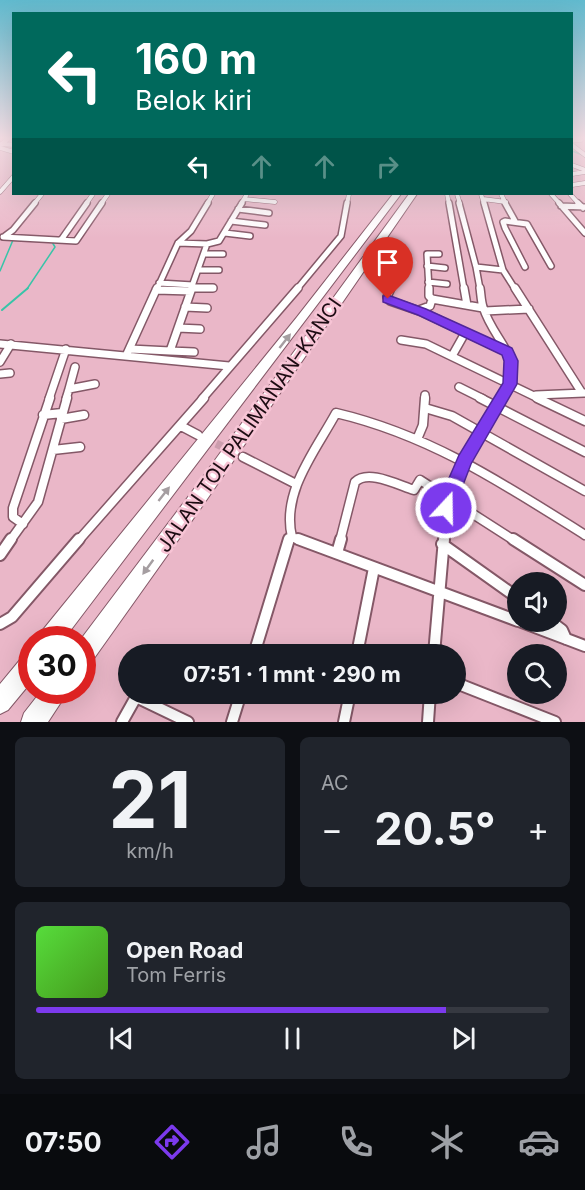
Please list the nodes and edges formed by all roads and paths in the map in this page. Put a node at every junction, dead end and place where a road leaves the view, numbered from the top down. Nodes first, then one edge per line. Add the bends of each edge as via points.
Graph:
1 (12, 178) edge
2 (0, 192) edge
3 (41, 195) edge
4 (92, 195) edge
5 (107, 195) edge
6 (212, 195) edge
7 (350, 195) edge
8 (396, 195) edge
9 (411, 195) edge
10 (447, 195) edge
11 (457, 195) edge
12 (502, 195) edge
13 (552, 195) edge
14 (571, 195) edge
15 (245, 196) edge
16 (482, 196) edge
17 (275, 202) dead end
18 (506, 202) junction
19 (561, 206) junction
20 (584, 208) edge
21 (238, 209) junction
22 (269, 213) dead end
23 (231, 221) junction
24 (515, 221) junction
25 (265, 225) dead end
26 (490, 226) junction
27 (505, 228) junction
28 (225, 233) junction
29 (585, 234) edge
30 (250, 236) dead end
31 (2, 237) edge
32 (456, 237) junction
33 (470, 238) junction
34 (61, 240) junction
35 (178, 243) junction
36 (207, 244) junction
37 (204, 254) junction
38 (223, 254) dead end
39 (439, 254) dead end
40 (402, 261) dead end
41 (427, 266) junction
42 (551, 266) dead end
43 (476, 267) junction
44 (525, 267) dead end
45 (445, 268) dead end
46 (198, 270) junction
47 (219, 270) dead end
48 (503, 270) junction
49 (428, 282) junction
50 (159, 283) junction
51 (447, 284) dead end
52 (192, 288) junction
53 (213, 288) dead end
54 (156, 290) junction
55 (432, 299) junction
56 (467, 305) junction
57 (185, 307) junction
58 (207, 308) dead end
59 (529, 309) junction
60 (418, 310) junction
61 (484, 310) junction
62 (178, 328) junction
63 (200, 329) dead end
64 (465, 333) junction
65 (401, 340) dead end
66 (0, 344) edge
67 (11, 344) junction
68 (66, 349) junction
69 (130, 349) junction
70 (170, 351) junction
71 (3, 352) edge
72 (194, 352) dead end
73 (507, 352) junction
74 (126, 356) junction
75 (452, 356) junction
76 (0, 362) edge
77 (229, 366) junction
78 (75, 367) dead end
79 (10, 373) dead end
80 (0, 374) edge
81 (95, 384) dead end
82 (510, 384) junction
83 (459, 387) dead end
84 (69, 389) junction
85 (583, 393) edge
86 (425, 395) dead end
87 (533, 395) junction
88 (496, 406) junction
89 (425, 408) junction
90 (43, 415) junction
91 (61, 416) junction
92 (84, 416) dead end
93 (585, 421) edge
94 (182, 426) junction
95 (481, 433) junction
96 (198, 435) tunnel mouth
97 (418, 437) junction
98 (81, 447) dead end
99 (53, 450) junction
100 (585, 452) edge
101 (243, 457) tunnel mouth
102 (465, 460) junction
103 (296, 484) junction
104 (585, 491) edge
105 (448, 497) junction
106 (23, 524) junction
107 (585, 535) edge
108 (292, 537) junction
109 (442, 544) junction
110 (337, 553) junction
111 (0, 555) edge
112 (374, 568) junction
113 (585, 585) edge
114 (507, 590) edge
115 (438, 592) junction
116 (507, 617) edge
117 (0, 624) edge
118 (60, 626) edge
119 (547, 632) edge
120 (563, 632) edge
121 (96, 637) edge
122 (566, 639) junction
123 (257, 644) edge
124 (359, 644) edge
125 (435, 644) edge
126 (585, 646) edge
127 (18, 680) edge
128 (466, 687) edge
129 (0, 702) edge
130 (46, 704) edge
131 (238, 704) edge
132 (348, 704) edge
133 (429, 704) edge
134 (33, 722) edge
135 (122, 722) edge
136 (188, 722) edge
137 (232, 722) edge
138 (344, 722) edge
139 (428, 722) edge
140 (555, 722) edge

1 - 2 street
3 - 31 street via 13,230
4 - 34 street
5 - 34 street via 78,239
6 - 35 street
7 - 77 street via 336,244
118 -> 8 highway, JALAN TOL PALIMANAN–KANCI
9 -> 121 highway, JALAN TOL PALIMANAN–KANCI
10 - 32 street
11 - 33 street
12 - 18 street
13 - 19 street
14 - 20 street
15 - 17 street
15 - 21 street
16 - 18 street
16 - 26 street
18 - 24 street
19 - 20 street
19 - 29 street
21 - 22 street
21 - 23 street
23 - 25 street
23 - 28 street
24 - 27 street via 504,221
24 - 42 street via 527,224
26 - 27 street
26 - 48 street
27 - 44 street
28 - 30 street
28 - 36 street via 219,241
31 - 34 street
32 - 33 street
32 - 56 street
33 - 43 street
35 - 36 street
35 - 50 street
36 - 37 street
37 - 38 street
37 - 46 street
39 - 41 street via 427,254
40 - 60 street via 387,297
41 - 45 street
41 - 49 street
43 - 48 street
43 - 61 street
46 - 47 street
46 - 52 street
48 - 59 street
49 - 51 street
49 - 55 street
50 - 52 street
50 - 54 street
52 - 53 street
52 - 54 street
52 - 57 street
54 - 69 street
55 - 56 street
55 - 60 street via 430,306
56 - 61 street
57 - 58 street
57 - 62 street
59 - 61 street
59 - 85 street
60 - 64 street
61 - 73 street
62 - 63 street
62 - 70 street
64 - 73 street
64 - 75 street
65 - 75 street via 426,344
66 - 67 street
67 - 68 street
67 - 71 street
68 - 74 street
68 - 90 street
69 - 70 street
69 - 74 street
70 - 72 street
71 - 76 street
73 - 82 street via 512,367
74 - 77 street
75 - 82 street
77 - 94 street
78 - 84 street
79 - 80 street
81 - 84 street
82 - 87 street
82 - 88 street
83 - 88 street
84 - 91 street
85 - 87 street
86 - 89 street
87 - 93 street
88 - 95 street
88 - 100 street
89 - 95 street via 446,413
89 - 97 street
90 - 91 street
90 - 106 street via 12,513
91 - 92 street
91 - 99 street
94 - 96 street
94 - 117 street via 12,617
95 - 102 street
95 - 104 street
97 - 102 street
97 - 103 street via 336,413
98 - 99 street
99 - 106 street via 38,502
101 - 103 street
102 - 105 street
102 - 107 street
103 - 108 street via 291,500
105 - 109 street
105 - 110 street via 420,480 414,490 369,476 360,477 355,482
105 - 113 street
106 - 111 street
108 - 110 street
108 - 123 street
109 - 114 street
109 - 115 street
110 - 112 street
112 - 115 street
112 - 124 street
115 - 116 street
115 - 125 street
119 - 122 street
120 - 122 street
122 - 126 street
127 - 129 highway
128 - 140 street
130 - 134 highway
131 - 137 street
132 - 138 street
133 - 139 street
135 - 136 street via 136,697

